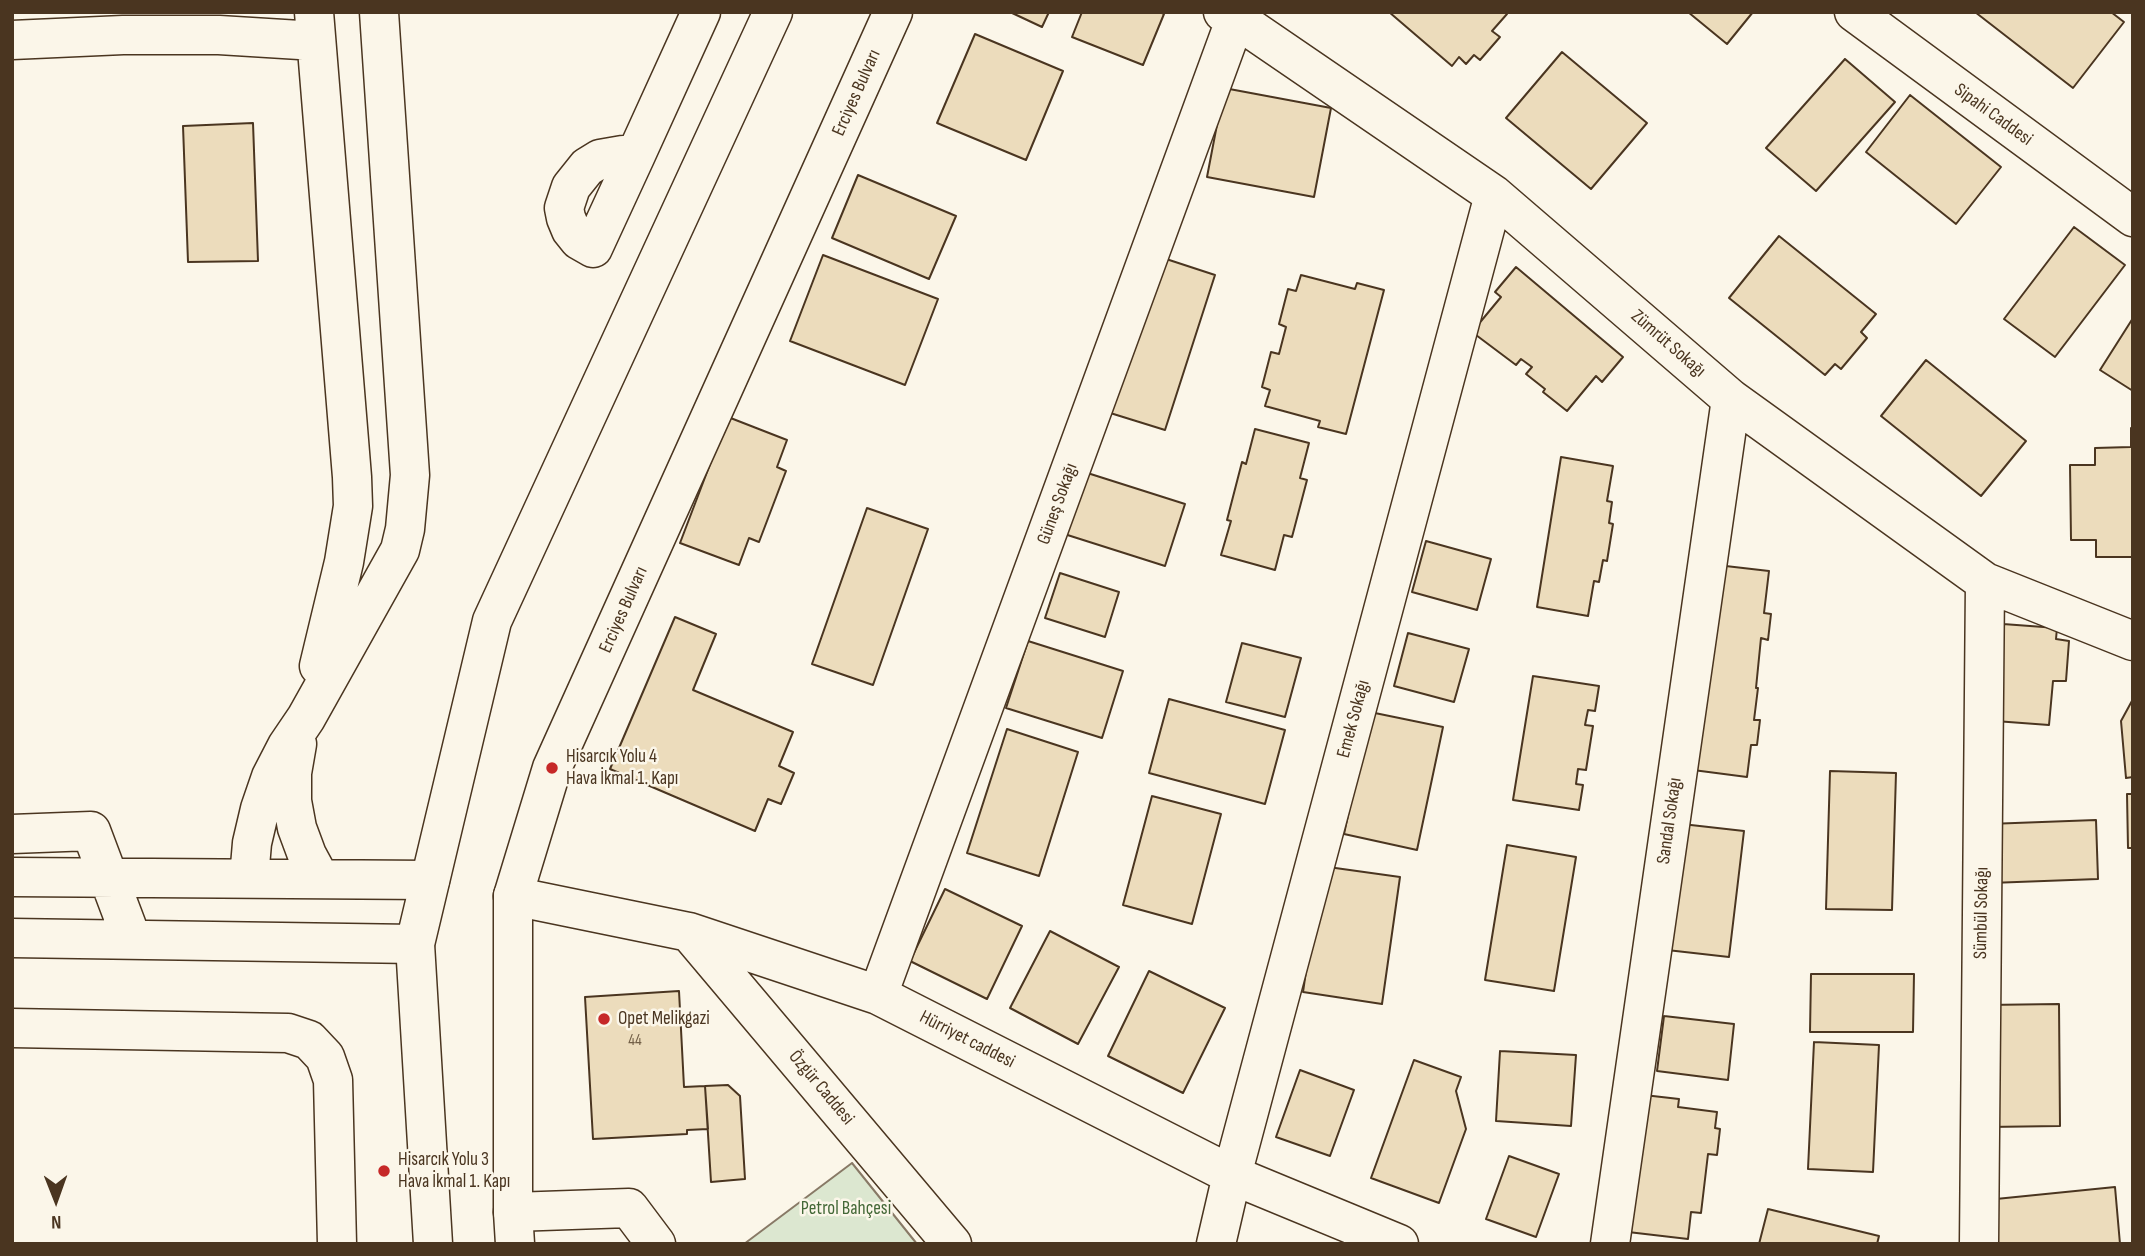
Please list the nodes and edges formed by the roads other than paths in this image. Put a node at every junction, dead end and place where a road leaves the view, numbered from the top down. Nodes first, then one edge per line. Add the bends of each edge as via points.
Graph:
1 (379, 12) edge
2 (701, 12) edge
3 (773, 12) edge
4 (893, 12) edge
5 (1854, 12) edge
6 (1232, 14) edge
7 (315, 27) edge
8 (21, 30) edge
9 (635, 158) dead end
10 (1494, 195) junction
11 (2133, 217) edge
12 (1731, 399) junction
13 (1985, 582) junction
14 (2133, 641) edge
15 (306, 718) junction
16 (12, 834) edge
17 (12, 877) edge
18 (109, 878) junction
19 (249, 878) junction
20 (320, 878) junction
21 (430, 880) junction
22 (513, 896) junction
23 (689, 933) junction
24 (12, 938) edge
25 (132, 940) junction
26 (415, 944) junction
27 (878, 995) junction
28 (12, 1028) edge
29 (1232, 1175) junction
30 (514, 1228) edge
31 (337, 1244) edge
32 (433, 1244) edge
33 (656, 1244) edge
34 (952, 1244) edge
35 (1216, 1244) edge
36 (1399, 1244) edge
37 (1609, 1244) edge
38 (1979, 1244) edge

1 - 15 main road via 408,507 400,550
2 - 9 main road
3 - 21 main road via 492,621
4 - 22 main road, Erciyes Bulvarı via 552,768
5 - 11 main road, Sipahi Caddesi
6 - 10 main road, Zümrüt Sokağı
6 - 27 main road, Güneş Sokağı
7 - 8 main road via 219,35
7 - 15 main road via 353,506
10 - 12 main road, Zümrüt Sokağı
10 - 29 main road, Emek Sokağı
12 - 13 main road, Zümrüt Sokağı
12 - 37 main road, Sandal Sokağı
13 - 14 main road, Zümrüt Sokağı
13 - 38 main road, Sümbül Sokağı
15 - 19 main road via 271,776 255,832
15 - 20 main road via 296,744 292,801 307,855
16 - 18 main road via 91,831
17 - 18 main road
18 - 19 main road
18 - 25 main road
19 - 20 main road
20 - 21 main road
21 - 26 main road
22 - 23 main road, Hürriyet caddesi
22 - 30 main road, Erciyes Bulvarı
23 - 27 main road, Hürriyet caddesi
23 - 34 main road, Özgür Caddesi
24 - 25 main road
25 - 26 main road
26 - 32 main road
27 - 29 main road, Hürriyet caddesi
28 - 31 main road via 288,1033 309,1040 325,1057 333,1080
29 - 35 main road, Emek Sokağı
29 - 36 main road, Hürriyet caddesi
30 - 33 main road via 629,1208

